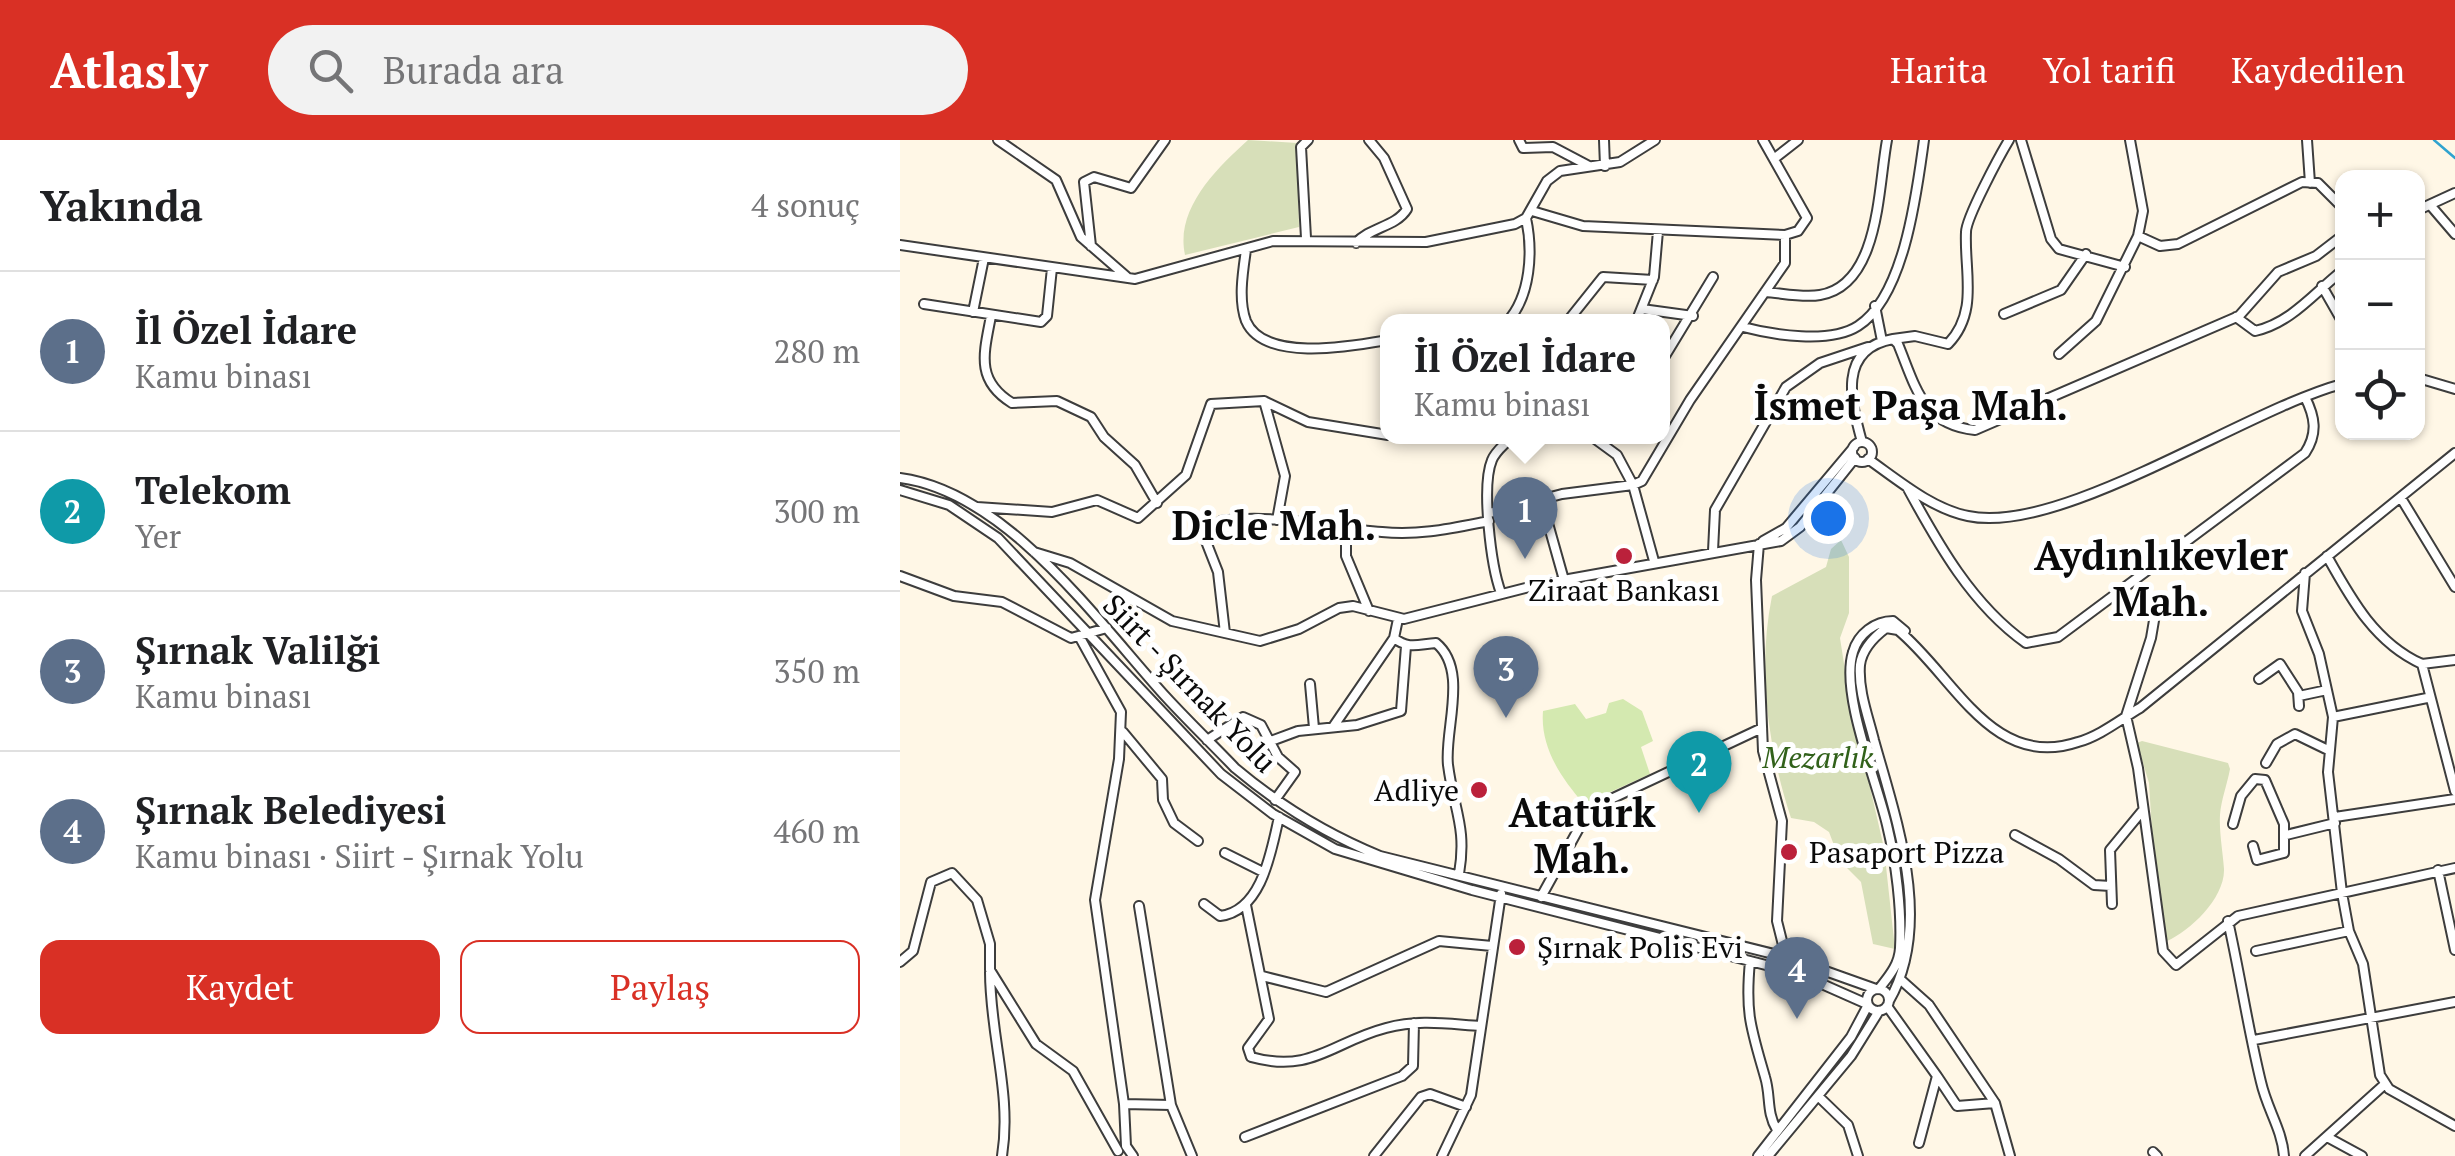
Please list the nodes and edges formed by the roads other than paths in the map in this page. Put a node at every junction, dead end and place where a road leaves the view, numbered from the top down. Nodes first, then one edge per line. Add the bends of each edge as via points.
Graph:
1 (998, 140) edge
2 (1166, 140) edge
3 (1308, 140) edge
4 (1369, 140) edge
5 (1519, 140) edge
6 (1604, 140) edge
7 (1655, 140) edge
8 (1763, 140) edge
9 (1798, 140) edge
10 (1888, 140) edge
11 (1924, 140) edge
12 (2009, 140) edge
13 (2020, 140) edge
14 (2130, 140) edge
15 (2306, 140) edge
16 (1775, 158) junction
17 (1604, 166) junction
18 (1590, 167) junction
19 (2310, 182) junction
20 (2455, 193) edge
21 (2335, 200) edge
22 (2431, 206) junction
23 (2425, 208) edge
24 (1529, 214) junction
25 (1658, 231) junction
26 (2455, 234) edge
27 (1785, 235) junction
28 (2138, 236) junction
29 (1306, 238) junction
30 (2335, 241) edge
31 (1356, 244) junction
32 (900, 245) edge
33 (1091, 248) junction
34 (1246, 250) junction
35 (2086, 254) junction
36 (984, 258) junction
37 (2125, 267) junction
38 (1052, 268) junction
39 (2335, 276) edge
40 (1713, 277) dead end
41 (1130, 279) junction
42 (1653, 280) junction
43 (2322, 286) junction
44 (1764, 292) junction
45 (924, 304) dead end
46 (1874, 306) junction
47 (1642, 309) junction
48 (2335, 309) edge
49 (972, 312) junction
50 (1513, 314) edge
51 (1574, 314) edge
52 (1640, 314) edge
53 (2004, 314) dead end
54 (992, 316) junction
55 (1693, 316) junction
56 (2236, 317) junction
57 (1743, 328) junction
58 (1893, 339) junction
59 (1380, 341) edge
60 (1882, 341) junction
61 (1872, 346) junction
62 (1670, 349) edge
63 (2059, 354) dead end
64 (2425, 380) edge
65 (2335, 386) edge
66 (2455, 389) edge
67 (2305, 396) junction
68 (1264, 401) junction
69 (1380, 434) edge
70 (1670, 437) edge
71 (1506, 444) edge
72 (1608, 444) edge
73 (1666, 444) edge
74 (1858, 444) junction
75 (2455, 453) edge
76 (1855, 458) junction
77 (1868, 459) junction
78 (900, 478) edge
79 (1634, 485) junction
80 (1908, 487) junction
81 (900, 490) edge
82 (2401, 498) junction
83 (1542, 502) junction
84 (1157, 503) junction
85 (975, 507) junction
86 (1490, 517) junction
87 (1277, 520) junction
88 (1346, 527) junction
89 (1760, 544) junction
90 (1713, 550) junction
91 (1033, 552) junction
92 (2327, 556) junction
93 (1654, 561) junction
94 (1027, 564) junction
95 (2305, 573) junction
96 (900, 576) edge
97 (1564, 580) junction
98 (2455, 587) edge
99 (1501, 593) junction
100 (2158, 598) dead end
101 (1369, 611) junction
102 (1398, 619) junction
103 (1106, 628) junction
104 (1092, 633) junction
105 (1226, 633) junction
106 (1079, 636) junction
107 (1394, 638) junction
108 (1909, 640) junction
109 (1406, 646) junction
110 (2455, 660) edge
111 (2422, 664) junction
112 (2259, 679) dead end
113 (1310, 684) dead end
114 (2327, 690) junction
115 (2428, 698) junction
116 (2126, 716) junction
117 (2333, 717) junction
118 (1333, 727) junction
119 (1121, 728) junction
120 (1314, 728) junction
121 (1762, 728) junction
122 (1207, 740) junction
123 (1271, 740) junction
124 (2328, 750) junction
125 (2266, 762) dead end
126 (2455, 791) edge
127 (2455, 799) edge
128 (1275, 800) junction
129 (2143, 810) junction
130 (1279, 818) junction
131 (2335, 820) junction
132 (2232, 824) dead end
133 (2015, 835) dead end
134 (2286, 835) junction
135 (1198, 842) dead end
136 (2253, 846) dead end
137 (1224, 854) dead end
138 (2455, 868) edge
139 (2438, 870) junction
140 (1264, 872) junction
141 (1458, 874) junction
142 (1504, 885) junction
143 (2111, 886) junction
144 (2342, 893) junction
145 (1500, 896) junction
146 (1541, 896) junction
147 (1204, 904) dead end
148 (2112, 904) dead end
149 (1246, 905) junction
150 (1138, 906) dead end
151 (1538, 906) junction
152 (2228, 921) junction
153 (2349, 931) junction
154 (1492, 946) junction
155 (2455, 950) edge
156 (2256, 951) dead end
157 (1786, 957) junction
158 (1750, 961) junction
159 (900, 962) edge
160 (990, 970) junction
161 (1781, 970) junction
162 (1262, 976) junction
163 (1901, 980) junction
164 (1878, 988) junction
165 (2455, 1002) edge
166 (1868, 1004) junction
167 (1885, 1006) junction
168 (2372, 1018) junction
169 (1414, 1024) junction
170 (1481, 1026) junction
171 (2254, 1040) junction
172 (1937, 1076) junction
173 (2385, 1084) junction
174 (1818, 1096) junction
175 (1996, 1102) junction
176 (1124, 1104) junction
177 (1172, 1106) junction
178 (1466, 1107) junction
179 (2455, 1126) edge
180 (1778, 1130) junction
181 (1246, 1137) dead end
182 (2327, 1138) junction
183 (1919, 1143) dead end
184 (1120, 1151) edge
185 (1002, 1156) edge
186 (1133, 1156) edge
187 (1192, 1156) edge
188 (1374, 1156) edge
189 (1442, 1156) edge
190 (1758, 1156) edge
191 (1768, 1156) edge
192 (1858, 1156) edge
193 (2010, 1156) edge
194 (2284, 1156) edge
195 (2305, 1156) edge
196 (2362, 1156) edge

1 - 33 street via 1056,180
2 - 33 street via 1131,188 1094,177 1084,182
3 - 29 street via 1300,147 1299,164
4 - 31 street via 1406,209
5 - 18 street via 1523,148 1553,148
6 - 17 street
7 - 17 street
8 - 16 street
9 - 16 street
10 - 44 street via 1864,264 1820,295
11 - 46 street via 1909,237
12 - 58 street via 1966,230 1971,278 1959,332 1948,344
13 - 35 street via 2050,239
14 - 28 street via 2143,210
15 - 19 street
16 - 27 street via 1807,218
17 - 18 street
18 - 24 street via 1560,171 1547,181
19 - 21 street
19 - 28 street via 2178,244 2160,246
20 - 22 street
22 - 23 street
22 - 26 street
24 - 25 street
24 - 31 street via 1426,242
24 - 50 street via 1526,284
25 - 27 street
25 - 42 street
27 - 44 street via 1785,263
28 - 37 street
29 - 31 street
29 - 34 street
30 - 56 street via 2278,272
32 - 36 street
33 - 41 street
34 - 41 street
34 - 59 street via 1242,300 1246,322 1260,334 1298,350
35 - 37 street
35 - 53 street via 2060,290
36 - 38 street
36 - 49 street
37 - 63 street via 2096,321
38 - 41 street
38 - 54 street via 1044,320
39 - 43 street
40 - 55 street
42 - 47 street
42 - 51 street via 1603,277
43 - 48 street
43 - 56 street via 2272,328 2256,332
44 - 57 street
45 - 49 street
46 - 57 street via 1860,325 1843,332
46 - 60 street
47 - 52 street
47 - 55 street
49 - 54 street
54 - 84 street via 982,362 990,384 1012,404 1057,401 1091,417 1135,465
55 - 62 street
56 - 58 street via 1975,430 1949,428 1932,414
57 - 70 street
58 - 60 street
60 - 61 street
61 - 74 street via 1850,379
61 - 90 street via 1820,363 1786,388 1720,498
64 - 66 street
65 - 67 street
67 - 80 street via 2123,479 2024,515 1967,516
67 - 80 street via 2314,439 2305,453 2058,637 2026,644 2006,630 1937,542
68 - 69 street via 1308,422
68 - 84 street via 1211,404 1186,475
68 - 87 street via 1285,476
71 - 86 street via 1487,477
72 - 79 street
73 - 79 street
74 - 76 street
74 - 77 street via 1871,448
74 - 89 street via 1786,528
75 - 82 street
76 - 77 street
76 - 89 street via 1792,535
77 - 80 street
78 - 85 street, Siirt - Şırnak Yolu via 934,484
79 - 83 street
79 - 93 street
81 - 94 street, Siirt - Şırnak Yolu via 949,505
82 - 92 street
82 - 98 street
83 - 86 street
83 - 97 street
84 - 85 street via 1138,518 1098,500 1052,512
85 - 91 street, Siirt - Şırnak Yolu
86 - 88 street via 1430,533
86 - 99 street via 1492,569
87 - 88 street
87 - 105 street via 1221,521 1205,539 1218,572
88 - 101 street via 1346,556
89 - 90 street
89 - 121 street
90 - 93 street
91 - 94 street
91 - 103 street, Siirt - Şırnak Yolu
91 - 105 street via 1087,571 1172,621
92 - 95 street
92 - 111 street via 2386,641
93 - 97 street
94 - 104 street, Siirt - Şırnak Yolu
95 - 114 street via 2302,610
95 - 116 street
96 - 106 street via 954,596 1002,602 1060,635
97 - 99 street
99 - 102 street
100 - 116 street
101 - 102 street
101 - 105 street via 1340,608 1260,642
102 - 107 street
103 - 104 street
103 - 122 street, Siirt - Şırnak Yolu
104 - 106 street
104 - 130 street, Siirt - Şırnak Yolu via 1221,774
106 - 119 street via 1113,694
107 - 109 street
107 - 118 street
108 - 116 street via 2009,741 2058,748
108 - 163 street via 1886,628 1860,660 1907,880
108 - 164 street via 1898,624 1876,623 1852,659 1854,696 1894,872 1900,949
109 - 118 street via 1401,711
109 - 141 street via 1436,643 1448,656 1448,761 1465,840
110 - 111 street
111 - 115 street
112 - 114 street via 2280,664 2299,701
113 - 120 street
114 - 117 street
115 - 117 street
115 - 126 street
116 - 129 street
117 - 124 street
118 - 120 street
119 - 135 street via 1162,779 1162,800 1174,823
119 - 176 street via 1095,900
120 - 123 street
121 - 146 street via 1611,799 1584,819
121 - 157 street via 1782,821 1777,920
122 - 123 street via 1243,717 1261,724
122 - 128 street, Siirt - Şırnak Yolu
123 - 128 street via 1295,772
124 - 125 street via 2295,734 2277,744
124 - 131 street
127 - 131 street
128 - 141 street, Siirt - Şırnak Yolu via 1335,838
129 - 143 street via 2110,850
129 - 152 street via 2165,956 2176,965 2190,958
130 - 140 street
130 - 145 street, Siirt - Şırnak Yolu via 1335,849
131 - 134 street
131 - 144 street
132 - 134 street via 2241,796 2260,777 2268,782
133 - 143 street via 2089,883
134 - 136 street via 2279,856 2257,860
137 - 140 street
138 - 139 street
139 - 144 street
139 - 155 street
140 - 149 street
141 - 142 street, Siirt - Şırnak Yolu
142 - 145 street
142 - 146 street, Siirt - Şırnak Yolu
143 - 148 street
144 - 152 street
144 - 153 street
145 - 151 street, Siirt - Şırnak Yolu
145 - 154 street
146 - 151 street
146 - 157 street, Siirt - Şırnak Yolu
147 - 149 street via 1220,916
149 - 162 street
150 - 177 street
151 - 158 street, Siirt - Şırnak Yolu
152 - 171 street
153 - 156 street
153 - 168 street via 2363,964
154 - 162 street via 1439,941 1326,992
154 - 170 street
157 - 161 street
157 - 164 street, Siirt - Şırnak Yolu
158 - 161 street, Siirt - Şırnak Yolu
158 - 180 street via 1746,1003
159 - 160 street via 913,952 931,882 952,873 977,900
160 - 184 street via 1036,1044 1073,1071
160 - 185 street via 990,1024 1004,1090
161 - 166 street, Siirt - Şırnak Yolu
162 - 169 street via 1269,1019 1248,1048 1251,1057 1280,1065 1305,1062 1384,1028
163 - 167 street
163 - 175 street via 1928,1005
164 - 166 street via 1868,994
164 - 167 street
165 - 168 street
166 - 167 street, Siirt - Şırnak Yolu
166 - 180 street via 1852,1037
167 - 172 street
167 - 174 street
168 - 171 street
168 - 173 street
169 - 170 street
169 - 181 street via 1413,1066 1402,1076
170 - 178 street
171 - 194 street
172 - 175 street via 1957,1106
172 - 183 street
173 - 179 street
173 - 182 street
174 - 191 street
174 - 192 street via 1848,1125
175 - 193 street
176 - 177 street
176 - 184 street
177 - 187 street
178 - 188 street via 1422,1097
178 - 189 street
180 - 190 street
182 - 195 street
182 - 196 street
184 - 186 street

